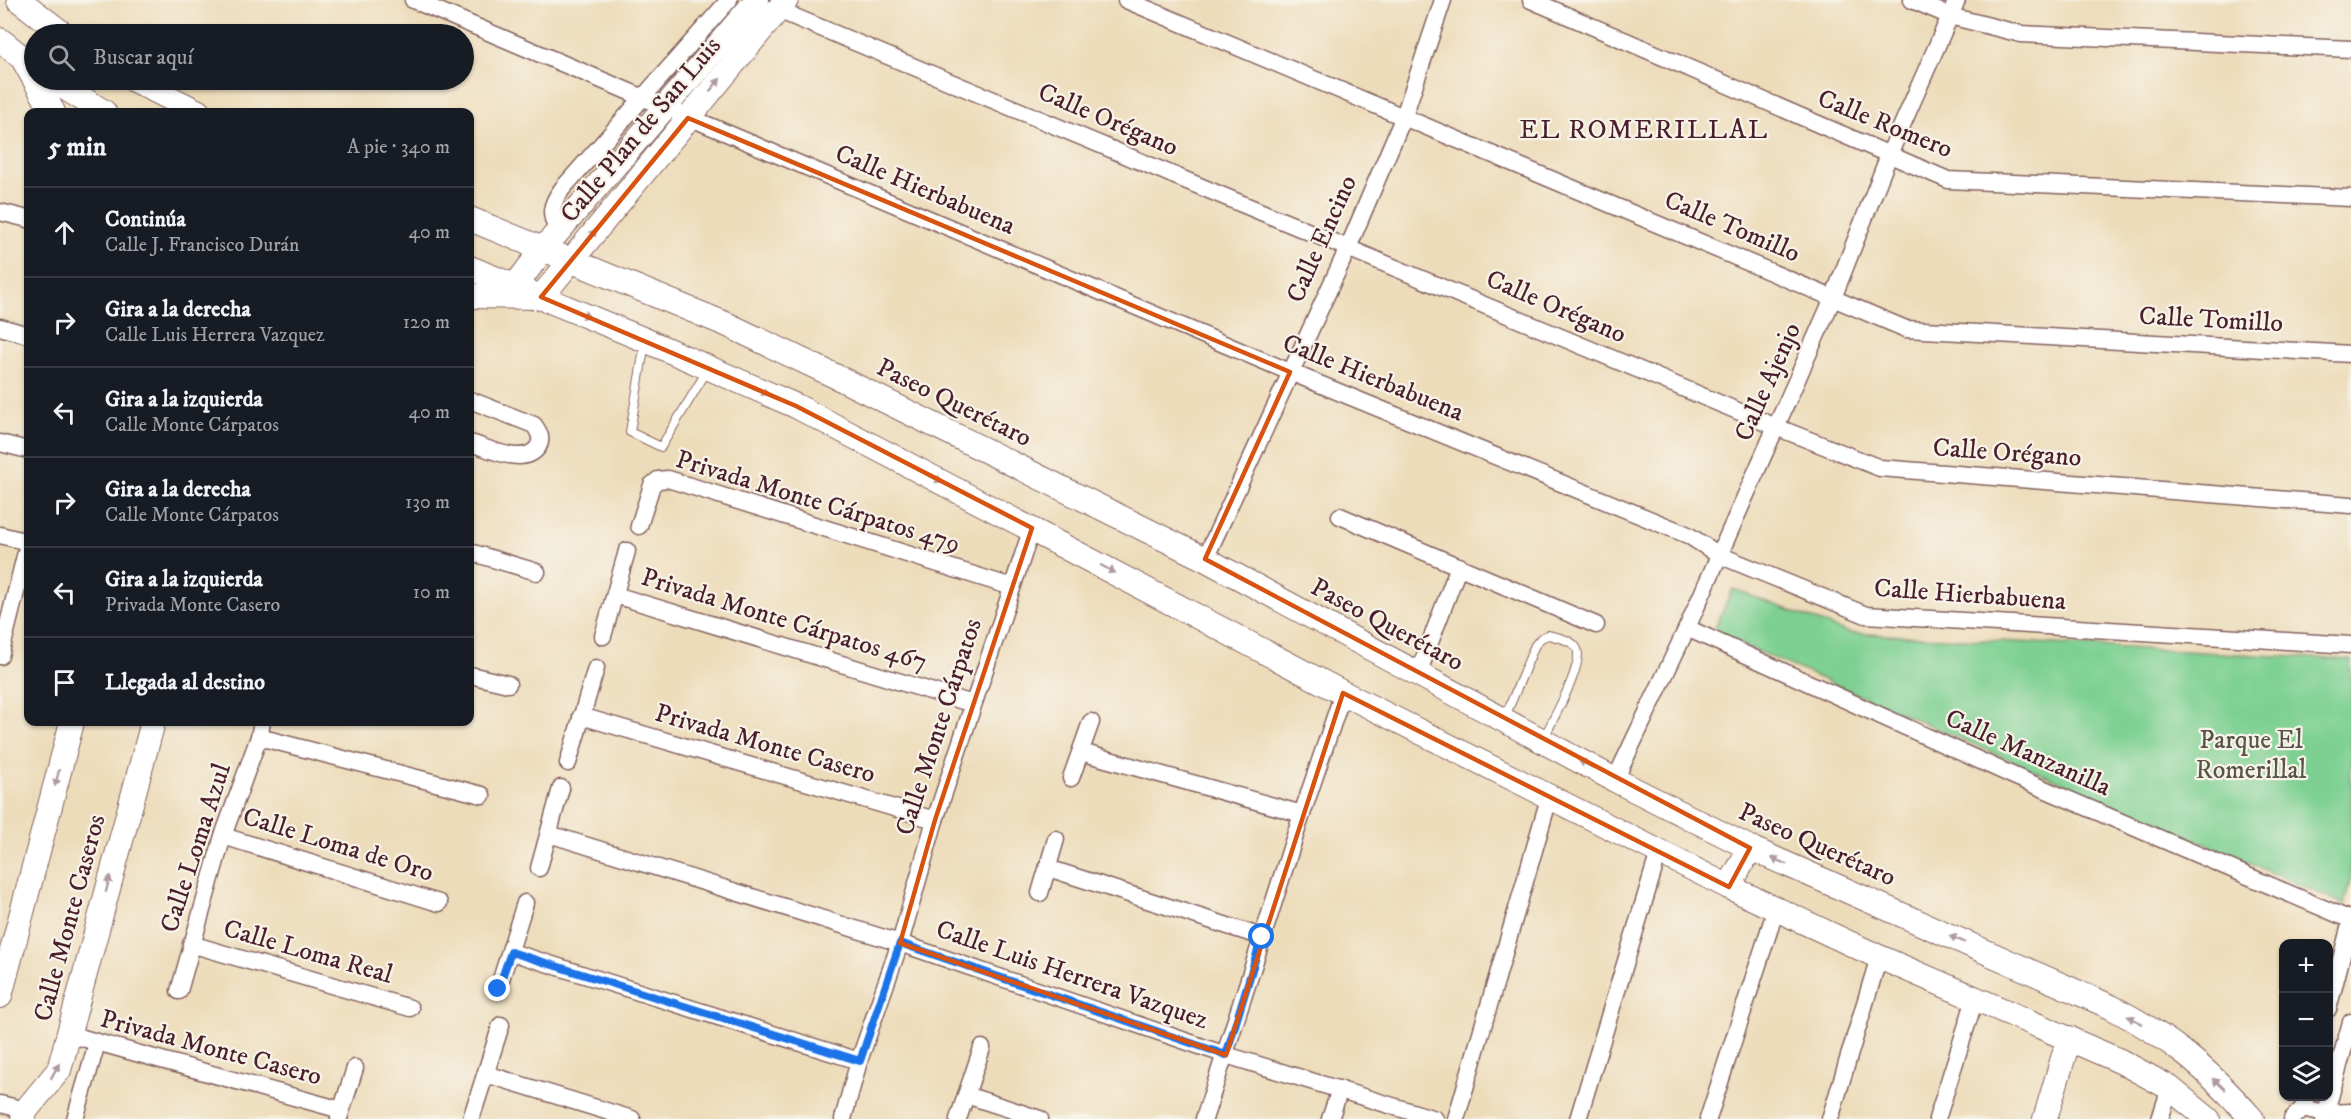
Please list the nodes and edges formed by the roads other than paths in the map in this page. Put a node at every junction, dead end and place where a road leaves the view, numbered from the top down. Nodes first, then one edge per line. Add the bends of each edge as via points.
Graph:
1 (19, 0) edge
2 (413, 0) edge
3 (729, 0) edge
4 (1126, 0) edge
5 (1443, 0) edge
6 (1531, 0) edge
7 (1912, 0) edge
8 (1957, 0) edge
9 (766, 2) edge
10 (1950, 16) junction
11 (50, 24) edge
12 (469, 24) edge
13 (474, 26) edge
14 (0, 40) edge
15 (2351, 49) edge
16 (24, 59) edge
17 (42, 90) edge
18 (68, 90) edge
19 (154, 90) edge
20 (643, 98) junction
21 (50, 108) edge
22 (98, 108) edge
23 (190, 108) edge
24 (666, 108) junction
25 (1404, 116) junction
26 (688, 118) junction
27 (1889, 155) junction
28 (2351, 198) edge
29 (0, 212) edge
30 (24, 218) edge
31 (474, 220) edge
32 (551, 240) junction
33 (1348, 248) junction
34 (572, 259) junction
35 (474, 270) edge
36 (515, 286) junction
37 (474, 296) edge
38 (541, 297) junction
39 (1833, 298) junction
40 (0, 327) edge
41 (24, 334) edge
42 (645, 340) junction
43 (2351, 354) edge
44 (709, 368) junction
45 (1290, 372) junction
46 (474, 402) edge
47 (1776, 427) junction
48 (0, 443) edge
49 (474, 444) edge
50 (24, 449) edge
51 (2351, 505) edge
52 (1341, 516) dead end
53 (639, 526) dead end
54 (1032, 528) junction
55 (0, 536) edge
56 (24, 542) edge
57 (627, 551) dead end
58 (474, 553) edge
59 (1719, 555) junction
60 (24, 559) edge
61 (1205, 559) junction
62 (1459, 566) junction
63 (537, 572) dead end
64 (1012, 587) junction
65 (615, 595) junction
66 (1596, 625) dead end
67 (1687, 628) junction
68 (603, 636) dead end
69 (2351, 645) edge
70 (0, 656) edge
71 (596, 668) dead end
72 (1418, 674) junction
73 (474, 676) edge
74 (508, 684) dead end
75 (1343, 693) junction
76 (973, 704) junction
77 (581, 717) junction
78 (1503, 720) junction
79 (1091, 722) dead end
80 (71, 726) edge
81 (152, 726) edge
82 (261, 729) edge
83 (1542, 741) junction
84 (1081, 752) junction
85 (568, 763) dead end
86 (1071, 778) dead end
87 (1615, 780) junction
88 (561, 788) dead end
89 (482, 795) dead end
90 (1550, 795) junction
91 (1302, 814) junction
92 (934, 820) junction
93 (549, 834) junction
94 (222, 836) junction
95 (1056, 839) dead end
96 (1750, 848) junction
97 (1659, 852) junction
98 (539, 868) dead end
99 (1048, 868) junction
100 (1729, 887) junction
101 (1040, 893) dead end
102 (439, 903) dead end
103 (525, 903) dead end
104 (1776, 909) junction
105 (2351, 921) edge
106 (1262, 937) junction
107 (7, 939) edge
108 (900, 943) junction
109 (191, 944) junction
110 (511, 952) junction
111 (1879, 957) junction
112 (498, 989) dead end
113 (179, 991) dead end
114 (2332, 993) edge
115 (0, 996) edge
116 (1975, 999) junction
117 (410, 1008) dead end
118 (2351, 1022) edge
119 (501, 1024) dead end
120 (68, 1034) junction
121 (2069, 1038) junction
122 (97, 1043) junction
123 (982, 1048) dead end
124 (1226, 1055) junction
125 (860, 1061) junction
126 (355, 1068) dead end
127 (486, 1074) junction
128 (2170, 1088) junction
129 (1340, 1089) junction
130 (966, 1095) junction
131 (0, 1104) edge
132 (2300, 1108) edge
133 (2351, 1112) edge
134 (25, 1114) edge
135 (340, 1114) edge
136 (2325, 1116) edge
137 (75, 1119) edge
138 (471, 1119) edge
139 (632, 1119) edge
140 (843, 1119) edge
141 (958, 1119) edge
142 (1040, 1119) edge
143 (1204, 1119) edge
144 (1330, 1119) edge
145 (1435, 1119) edge
146 (1455, 1119) edge
147 (1578, 1119) edge
148 (1708, 1119) edge
149 (1830, 1119) edge
150 (1937, 1119) edge
151 (2045, 1119) edge
152 (2160, 1119) edge
153 (2208, 1119) edge
154 (2252, 1119) edge

1 - 11 main road
2 - 12 street, Calle Hierbabuena
3 - 20 street
4 - 25 street, Calle Tomillo
5 - 25 street, Calle Encino
6 - 27 street, Calle Romero
7 - 10 street
8 - 10 street, Calle Ajenjo
9 - 24 main road, Calle Plan de San Luis
26 -> 9 main road, Calle Plan de San Luis
9 - 33 street, Calle Orégano
10 - 15 street via 2021,33
10 - 27 street, Calle Ajenjo
13 - 20 street, Calle Hierbabuena
14 - 16 main road
17 - 21 main road
18 - 22 main road
19 - 23 main road
20 - 24 street, Calle Hierbabuena
20 - 32 street via 554,201
24 - 26 street, Calle Hierbabuena
24 - 32 main road, Calle Plan de San Luis
25 - 33 street, Calle Encino
25 - 39 street, Calle Tomillo
34 -> 26 main road, Calle Plan de San Luis
26 - 45 street, Calle Hierbabuena
27 - 28 street, Calle Romero via 1948,180
27 - 39 street, Calle Ajenjo
29 - 30 street
31 - 32 main road, Paseo Querétaro
32 - 34 main road, Paseo Querétaro
32 - 36 main road, Calle Plan de San Luis
33 - 45 street, Calle Encino
33 - 47 street, Calle Orégano
34 - 38 main road, Calle Plan de San Luis
34 - 61 main road, Paseo Querétaro via 728,325
35 - 36 main road
36 - 38 main road
37 - 38 main road
38 -> 42 main road
39 - 43 street, Calle Tomillo via 1906,329
39 - 47 street, Calle Ajenjo
40 - 41 street
42 - 44 main road
42 - 44 lane via 630,432 660,447
44 -> 54 main road via 796,406
45 - 59 street, Calle Hierbabuena via 1688,535
45 - 61 street, Calle Encino
46 - 49 street via 534,425 540,434 540,445 519,457
47 - 51 street, Calle Orégano via 1880,468
47 - 59 street, Calle Ajenjo
48 - 50 street
52 - 62 street
53 - 64 street, Privada Monte Cárpatos 479 via 652,485 668,479
54 - 64 street, Calle Monte Cárpatos
54 -> 75 main road
55 - 56 street
57 - 65 street, Privada Monte Cárpatos 467
58 - 63 street
59 - 67 street, Calle Ajenjo
59 - 69 street, Calle Hierbabuena via 1866,615
60 - 70 street
61 - 72 main road, Paseo Querétaro
62 - 66 street
62 - 72 street
64 - 76 street, Calle Monte Cárpatos
65 - 68 street, Privada Monte Cárpatos 467
65 - 76 street, Privada Monte Cárpatos 467
67 - 87 street, Calle Ajenjo
67 - 105 street, Calle Manzanilla via 2016,777
71 - 77 street
72 - 78 main road, Paseo Querétaro
73 - 74 street
75 - 90 main road
75 - 91 street
76 - 92 street, Calle Monte Cárpatos
77 - 85 street
77 - 92 street, Privada Monte Casero
78 - 83 main road, Paseo Querétaro
78 - 83 lane via 1541,638 1548,635 1572,644 1578,657 1574,672
79 - 84 street
80 -> 107 main road, Calle Monte Caseros
120 -> 81 main road, Calle Monte Caseros
82 - 89 street
82 - 94 street, Calle Loma Azul
87 -> 83 main road, Paseo Querétaro
84 - 86 street
84 - 91 street
87 - 96 main road, Paseo Querétaro
88 - 93 street
90 - 97 main road
90 - 146 street
91 - 106 street
92 - 108 street, Calle Monte Cárpatos
93 - 98 street
93 - 108 street
94 - 102 street, Calle Loma de Oro
94 - 109 street, Calle Loma Azul
95 - 99 street
96 - 100 main road
154 -> 96 main road, Paseo Querétaro via 2184,1051 2149,1027
97 - 100 main road
97 - 147 street
99 - 101 street
99 - 106 street
100 - 104 main road
103 - 110 street
104 - 111 main road
104 - 148 street
105 - 114 street
106 - 124 street
107 - 115 main road, Calle Monte Caseros
108 - 124 street, Calle Luis Herrera Vazquez
108 - 125 street, Calle Monte Cárpatos
109 - 113 street, Calle Loma Azul
109 - 117 street, Calle Loma Real
110 - 112 street
110 - 125 street
111 - 116 main road
111 - 149 street
116 - 121 main road
116 - 150 street
118 - 136 street
119 - 127 street
120 - 122 street, Privada Monte Casero
134 -> 120 main road, Calle Monte Caseros via 58,1070
121 - 128 main road
121 - 151 main road
122 - 135 street, Privada Monte Casero
122 - 137 street
123 - 130 street
124 - 129 street, Calle Luis Herrera Vazquez
124 - 143 street
125 - 140 street, Calle Monte Cárpatos
126 - 135 street, Privada Monte Casero
127 - 138 street
127 - 139 street
128 - 152 street
128 - 153 main road
129 - 144 street
129 - 145 street, Calle Luis Herrera Vazquez
130 - 141 street
130 - 142 street
131 - 134 street
132 - 136 street
133 - 136 street

